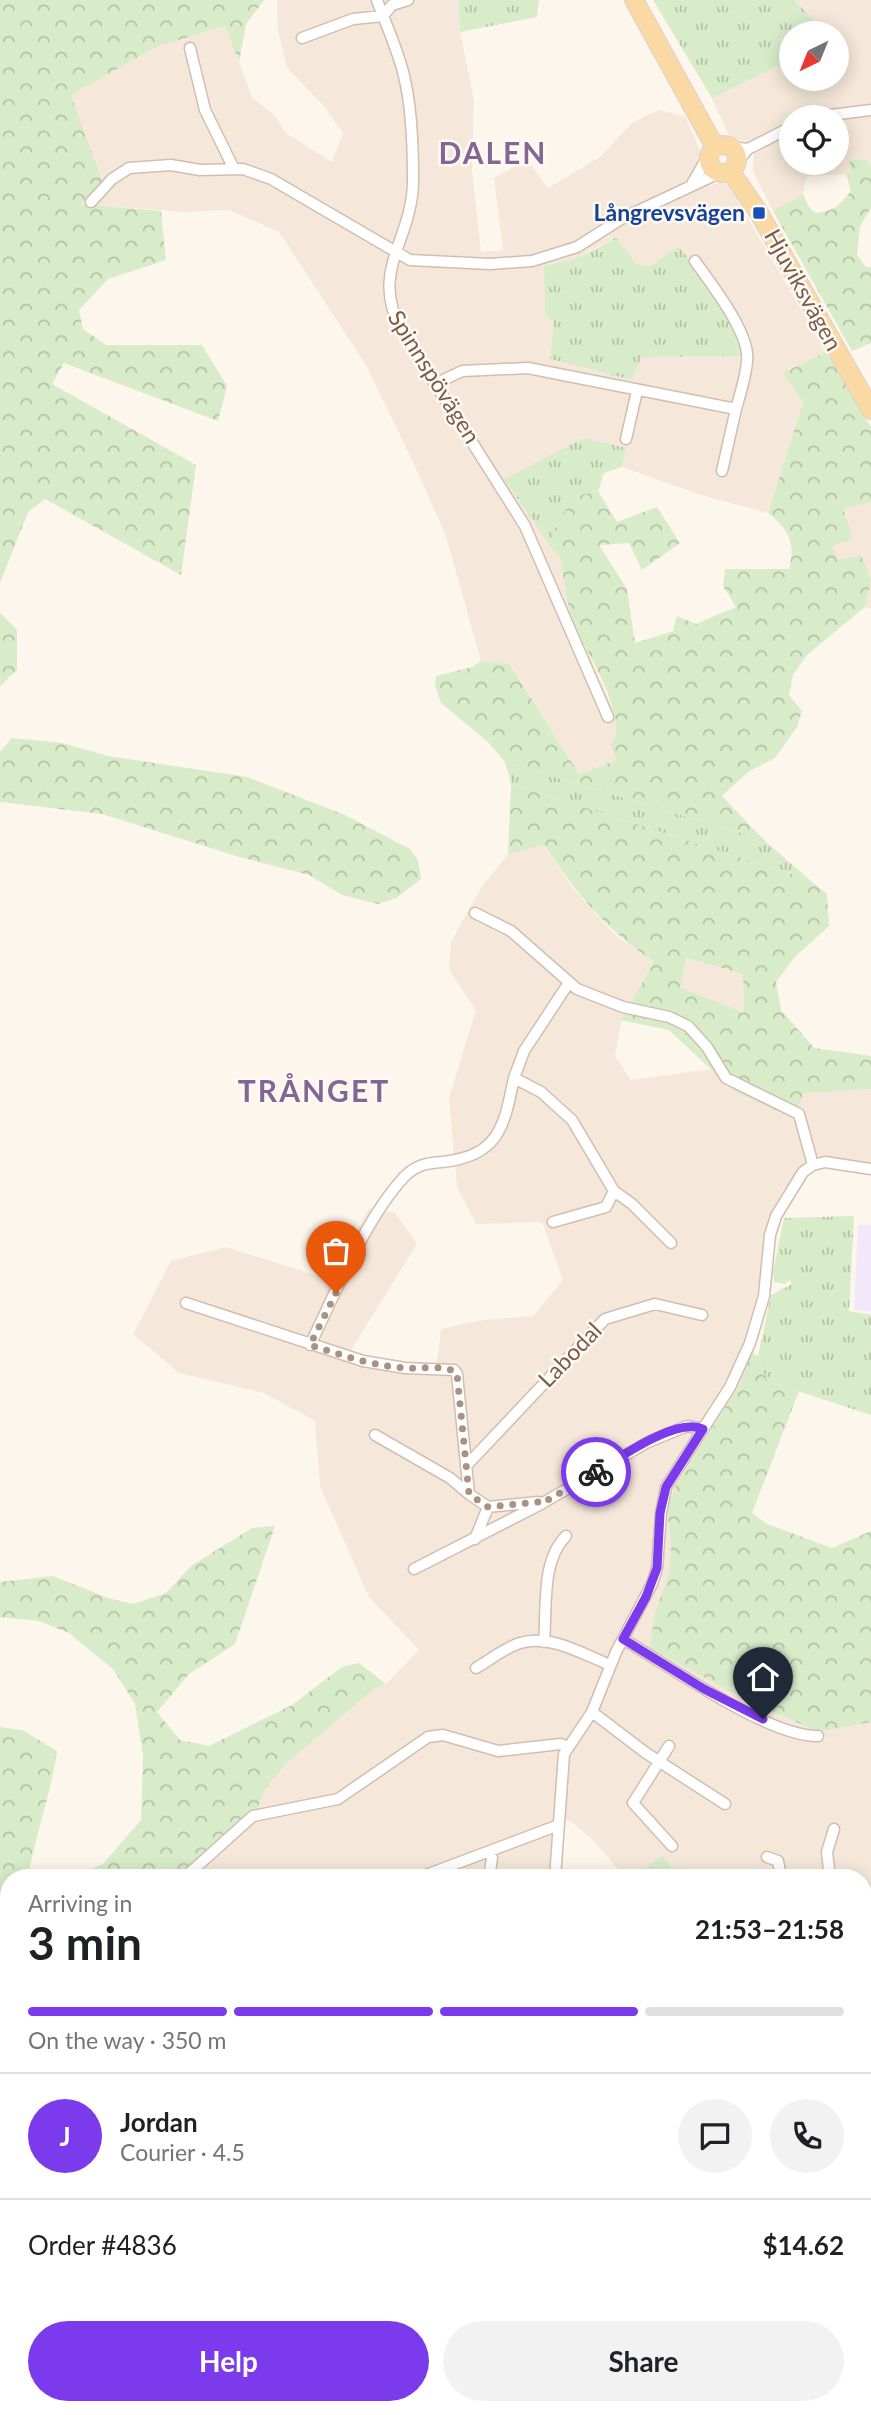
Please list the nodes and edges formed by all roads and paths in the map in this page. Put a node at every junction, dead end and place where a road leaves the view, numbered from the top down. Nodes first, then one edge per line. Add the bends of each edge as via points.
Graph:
1 (377, 0) edge
2 (408, 0) edge
3 (634, 0) edge
4 (383, 16) junction
5 (302, 38) dead end
6 (190, 48) dead end
7 (871, 110) edge
8 (849, 113) edge
9 (779, 133) edge
10 (727, 158) junction
11 (234, 169) junction
12 (692, 184) junction
13 (91, 202) dead end
14 (396, 252) junction
15 (695, 261) dead end
16 (437, 383) junction
17 (637, 391) junction
18 (736, 409) junction
19 (871, 410) edge
20 (626, 439) dead end
21 (722, 471) dead end
22 (608, 717) dead end
23 (475, 913) dead end
24 (568, 984) junction
25 (514, 1078) junction
26 (813, 1165) junction
27 (871, 1169) edge
28 (614, 1191) junction
29 (553, 1222) dead end
30 (671, 1243) dead end
31 (186, 1303) dead end
32 (702, 1315) dead end
33 (310, 1345) junction
34 (703, 1429) junction
35 (375, 1435) dead end
36 (466, 1466) junction
37 (469, 1494) junction
38 (541, 1504) junction
39 (488, 1507) junction
40 (566, 1535) dead end
41 (475, 1539) junction
42 (414, 1569) dead end
43 (623, 1639) junction
44 (544, 1642) junction
45 (610, 1665) junction
46 (476, 1668) dead end
47 (592, 1712) junction
48 (818, 1736) dead end
49 (669, 1746) dead end
50 (568, 1747) junction
51 (659, 1762) junction
52 (724, 1804) dead end
53 (559, 1825) junction
54 (834, 1829) dead end
55 (672, 1846) dead end
56 (490, 1851) junction
57 (767, 1857) dead end
58 (194, 1869) edge
59 (442, 1869) edge
60 (490, 1869) edge
61 (556, 1869) edge
62 (779, 1869) edge
63 (829, 1869) edge

1 - 4 street, Spinnspövägen
2 - 4 street via 392,5
3 - 10 main road, Hjuviksvägen
4 - 5 street via 353,19
4 - 14 street, Spinnspövägen via 404,76 413,179 410,212
6 - 11 street via 205,110
7 - 8 street
9 - 10 street
10 - 12 street
10 - 12 street
10 - 19 main road, Hjuviksvägen
11 - 13 street via 129,168
11 - 14 street via 271,179
12 - 14 street via 550,257 460,264 410,260
14 - 16 street, Spinnspövägen via 388,284 389,303
15 - 18 street via 746,348 748,359
16 - 17 street via 462,371 519,367
16 - 22 street, Spinnspövägen via 526,526
17 - 18 street
17 - 20 street
18 - 21 street
23 - 24 street via 511,931
24 - 25 street via 524,1051
24 - 26 street via 602,1001 669,1017 688,1027 726,1078 799,1114
25 - 28 street via 541,1092 572,1120
25 - 33 street via 500,1130 489,1145 466,1159 416,1166 402,1180 363,1240
26 - 27 street via 825,1162
26 - 34 street via 803,1172 776,1216 756,1325 738,1372
28 - 29 street via 606,1207
28 - 30 street
31 - 33 street
32 - 36 street, Labodal via 654,1304 605,1319
33 - 36 street via 384,1365 454,1370
34 - 38 street via 687,1426 648,1442
34 - 43 street via 666,1487 657,1568
35 - 37 street
36 - 37 street
37 - 39 street
38 - 39 street
38 - 41 street
39 - 41 street
40 - 44 street via 555,1546 550,1564
41 - 42 street
43 - 45 street
43 - 48 street via 756,1716
44 - 45 street
44 - 46 street via 517,1643
45 - 47 street
47 - 50 street
47 - 51 street
49 - 51 street
50 - 53 street via 560,1772
50 - 58 street via 498,1751 443,1735 428,1737 338,1799 253,1816
51 - 52 street
51 - 55 street via 634,1803
53 - 56 street
53 - 61 street
54 - 63 street via 827,1852
56 - 59 street
56 - 60 street
57 - 62 street via 778,1861

